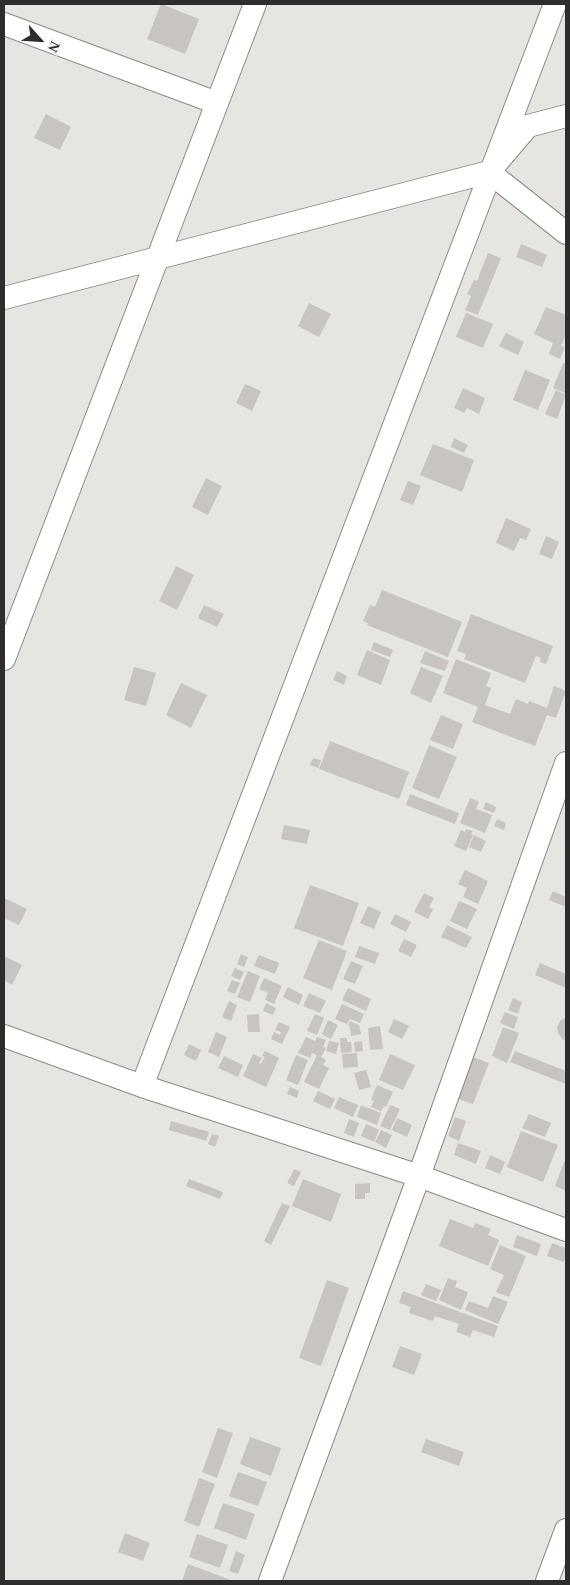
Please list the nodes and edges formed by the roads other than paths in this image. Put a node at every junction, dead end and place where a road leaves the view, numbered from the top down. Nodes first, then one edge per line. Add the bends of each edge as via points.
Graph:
1 (255, 4) edge
2 (554, 4) edge
3 (4, 24) edge
4 (217, 103) junction
5 (566, 116) edge
6 (489, 172) junction
7 (566, 233) edge
8 (158, 258) junction
9 (4, 298) edge
10 (4, 659) edge
11 (566, 763) edge
12 (4, 1036) edge
13 (142, 1086) junction
14 (419, 1176) junction
15 (566, 1230) edge
16 (566, 1530) edge
17 (270, 1581) edge
18 (547, 1581) edge

1 - 4 street
2 - 6 street
3 - 4 street
4 - 8 street
5 - 6 street via 528,126
6 - 7 street
6 - 8 street
6 - 13 street
8 - 9 street
8 - 10 street
11 - 14 street
12 - 13 street
13 - 14 street
14 - 15 street
14 - 17 street
16 - 18 street

